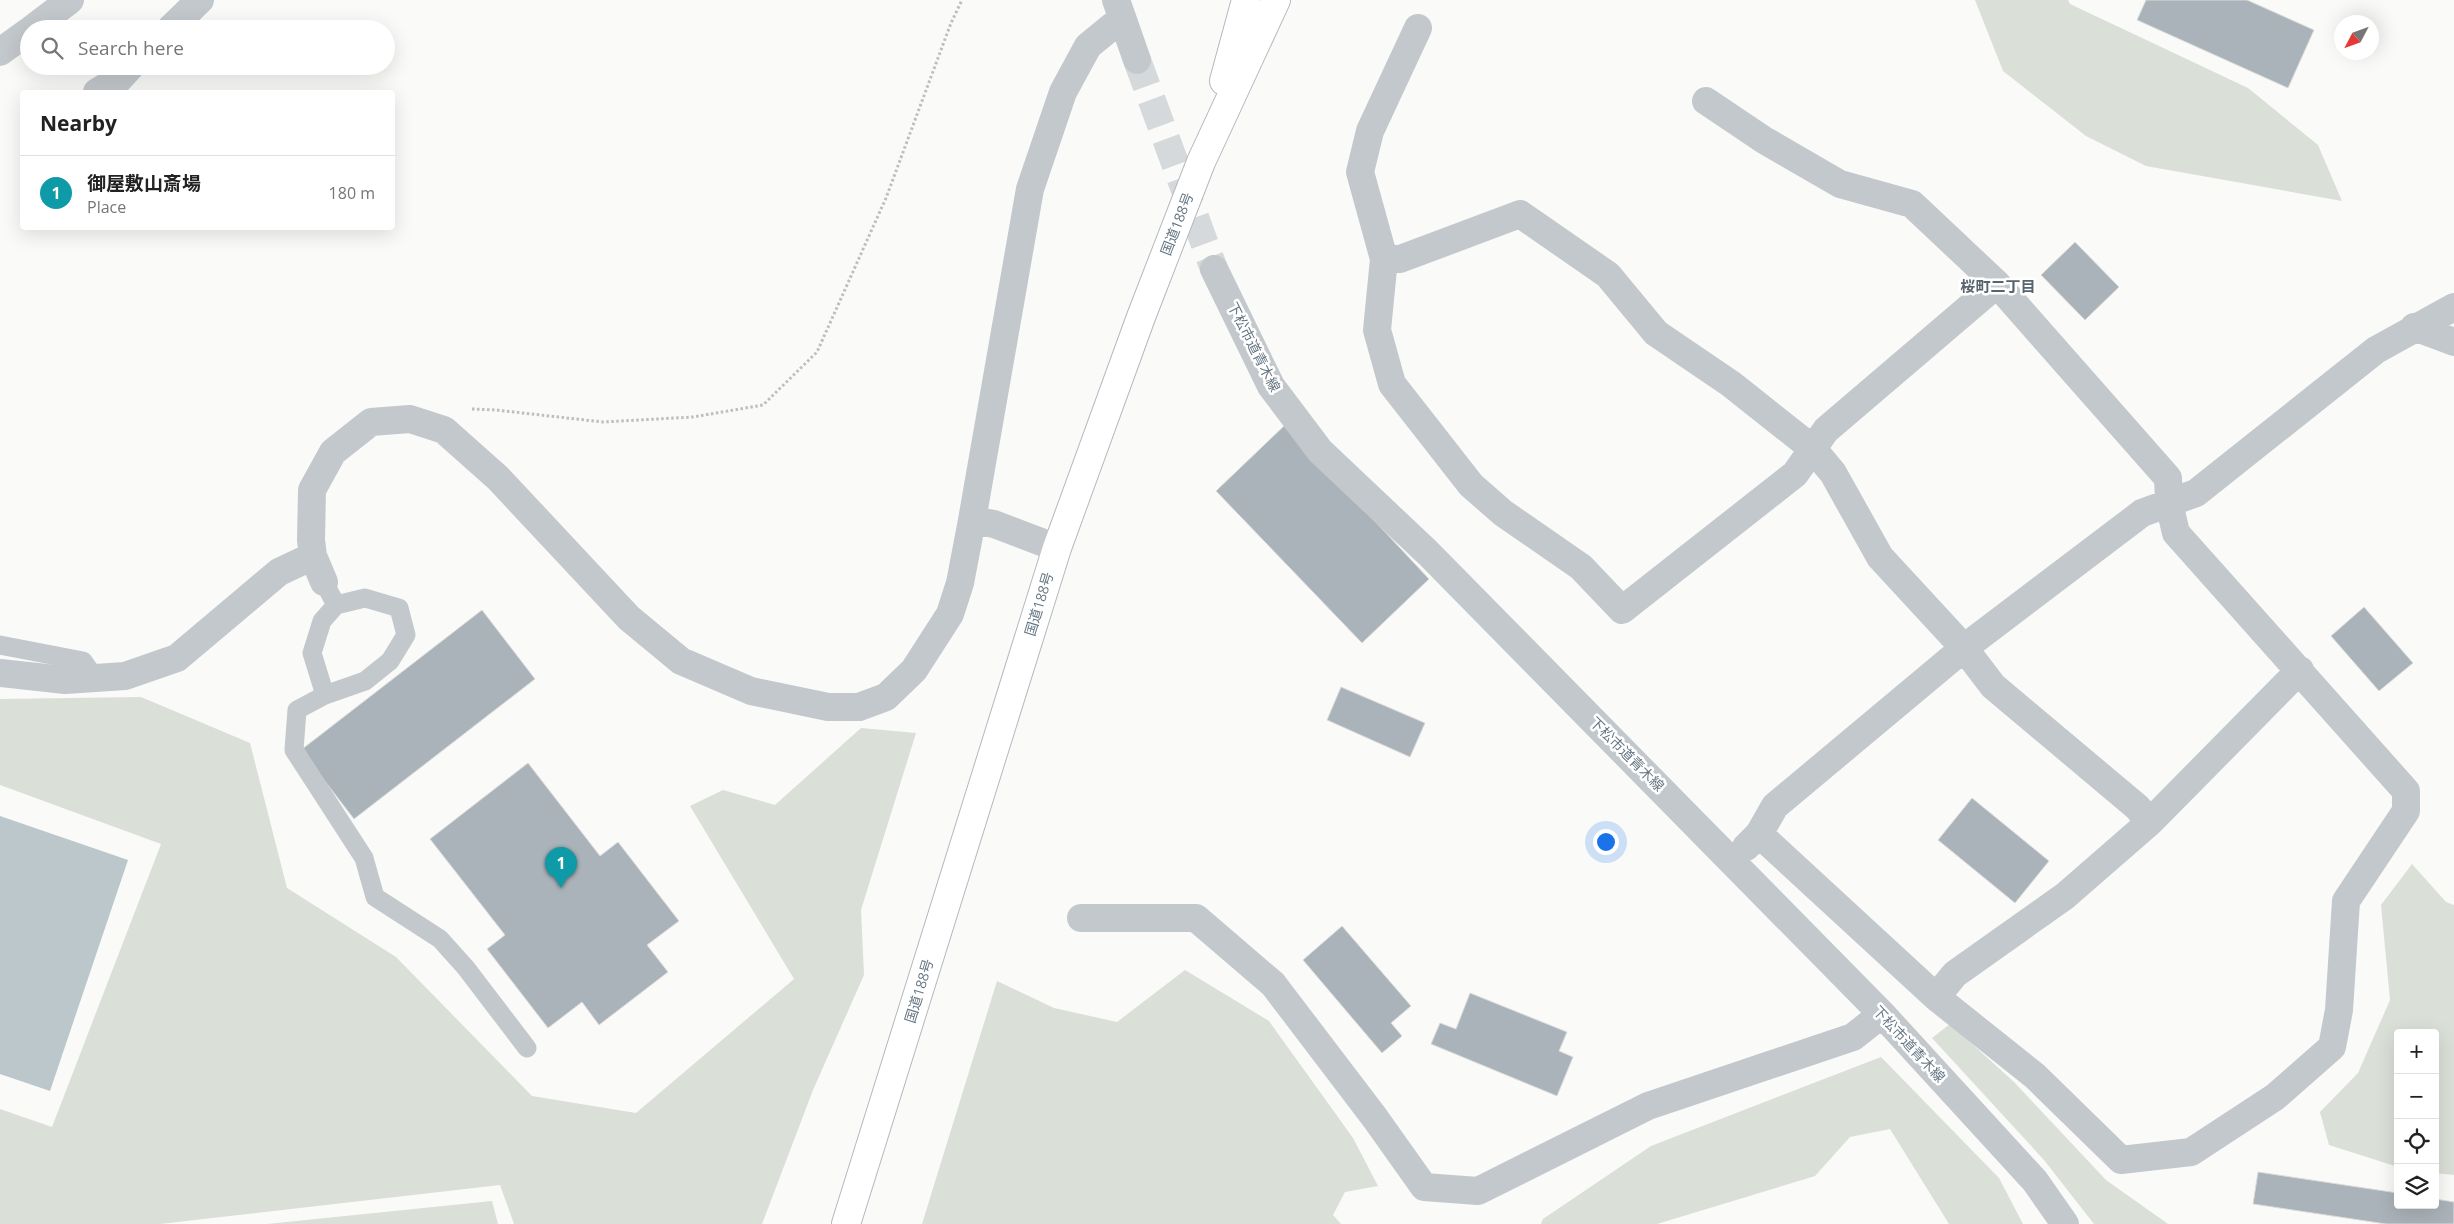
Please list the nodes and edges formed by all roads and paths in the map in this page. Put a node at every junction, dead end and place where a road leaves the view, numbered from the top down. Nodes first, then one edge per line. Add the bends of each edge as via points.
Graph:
1 (70, 0) edge
2 (200, 0) edge
3 (962, 0) edge
4 (1246, 0) edge
5 (1276, 0) edge
6 (1118, 10) edge
7 (44, 20) edge
8 (179, 20) edge
9 (1418, 28) dead end
10 (20, 38) edge
11 (0, 52) edge
12 (1137, 60) tunnel mouth
13 (122, 75) edge
14 (100, 90) edge
15 (1706, 101) dead end
16 (1201, 162) junction
17 (1384, 259) junction
18 (1214, 269) tunnel mouth
19 (1997, 284) junction
20 (2454, 306) edge
21 (2414, 327) junction
22 (2454, 342) edge
23 (444, 430) junction
24 (1812, 450) junction
25 (2169, 504) junction
26 (972, 520) junction
27 (1057, 548) junction
28 (313, 556) junction
29 (330, 593) junction
30 (0, 645) edge
31 (1964, 648) junction
32 (2300, 670) junction
33 (0, 673) edge
34 (95, 678) junction
35 (325, 695) junction
36 (2150, 822) junction
37 (1759, 834) junction
38 (1732, 860) junction
39 (1081, 918) dead end
40 (1936, 997) junction
41 (1882, 1014) junction
42 (527, 1048) dead end
43 (846, 1224) edge
44 (2065, 1224) edge

1 - 7 street
2 - 8 street
3 - 23 path via 886,198 817,352 763,405 692,417 603,422 466,409
4 - 16 highway
5 - 16 highway, 国道188号
6 - 12 street
6 - 26 street via 1088,46 1067,84 1030,189
9 - 17 street via 1370,131 1360,172
10 - 11 street
13 - 14 street
15 - 19 street via 1764,140 1840,184 1912,204
16 - 27 highway, 国道188号
17 - 24 street via 1400,260 1520,214 1608,275 1656,333 1731,384
17 - 24 street via 1377,330 1392,384 1471,486 1503,513 1581,567 1622,610 1794,474
18 - 38 street, 下松市道青木線 via 1271,386 1320,451 1428,553
19 - 24 street via 1826,430
19 - 25 street via 2168,478
20 - 21 street
21 - 22 street
21 - 25 street via 2376,350 2196,493
23 - 26 street via 498,478 629,618 681,661 751,691 828,707 859,707 886,697 914,670 950,614 960,583
23 - 28 street via 410,418 371,422 332,452 312,490
24 - 31 street via 1833,473 1880,557
25 - 31 street via 2142,513
25 - 32 street via 2176,533
26 - 27 street via 994,524
27 - 43 highway, 国道188号
28 - 29 street
28 - 34 street via 279,572 177,658 125,676
29 - 35 lane via 312,654
29 - 35 lane via 365,598 399,608 406,635 390,661 365,682
30 - 34 lane via 83,661
31 - 36 street via 1993,686 2137,807
31 - 37 street via 1775,806
32 - 36 street
32 - 40 street via 2406,791 2406,811 2346,901 2339,1010 2332,1047 2275,1097 2191,1152 2121,1160 2035,1076
33 - 34 street via 65,680
35 - 42 lane via 297,710 294,750 364,858 376,898 440,939
36 - 40 street via 2065,896 1955,974
37 - 38 street
37 - 40 street
38 - 41 street, 下松市道青木線
39 - 41 street via 1196,918 1273,984 1424,1186 1478,1191 1648,1106 1853,1036
41 - 44 street, 下松市道青木線 via 2035,1181

